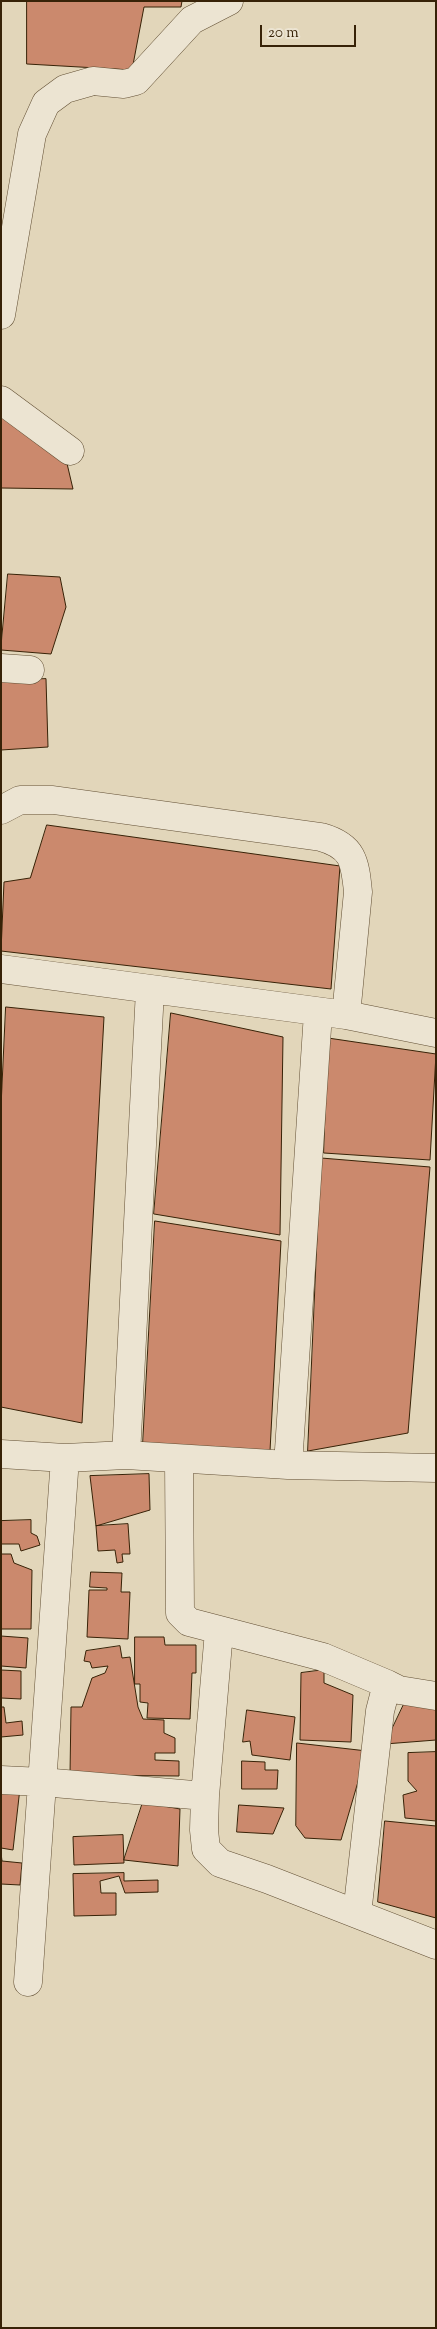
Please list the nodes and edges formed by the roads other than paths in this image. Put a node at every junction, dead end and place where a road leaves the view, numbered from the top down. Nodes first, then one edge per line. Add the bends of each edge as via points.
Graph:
1 (229, 1) edge
2 (1, 315) edge
3 (1, 400) edge
4 (70, 451) dead end
5 (1, 668) edge
6 (30, 670) dead end
7 (1, 810) edge
8 (1, 969) edge
9 (150, 990) junction
10 (318, 1013) junction
11 (346, 1016) junction
12 (436, 1033) edge
13 (1, 1454) edge
14 (126, 1455) junction
15 (65, 1458) junction
16 (179, 1459) junction
17 (288, 1465) junction
18 (436, 1468) edge
19 (219, 1631) junction
20 (387, 1684) junction
21 (436, 1696) edge
22 (1, 1780) edge
23 (42, 1782) junction
24 (205, 1796) junction
25 (357, 1914) junction
26 (436, 1945) edge
27 (28, 1982) dead end

1 - 2 street via 192,20 136,81 124,84 93,81 65,89 46,103 32,134
3 - 4 street
5 - 6 street
7 - 11 street via 20,800 53,800 321,836 339,842 351,857 358,892
8 - 9 street
9 - 10 street
9 - 14 street
10 - 11 street
10 - 17 street
11 - 12 street
13 - 15 street
14 - 15 street
14 - 16 street
15 - 23 street
16 - 17 street
16 - 19 street via 180,1613 189,1622
17 - 18 street
19 - 20 street via 323,1657
19 - 24 street
20 - 21 street via 400,1690
20 - 25 street via 380,1711
22 - 23 street
23 - 24 street
23 - 27 street
24 - 25 street via 206,1849 220,1863
25 - 26 street

